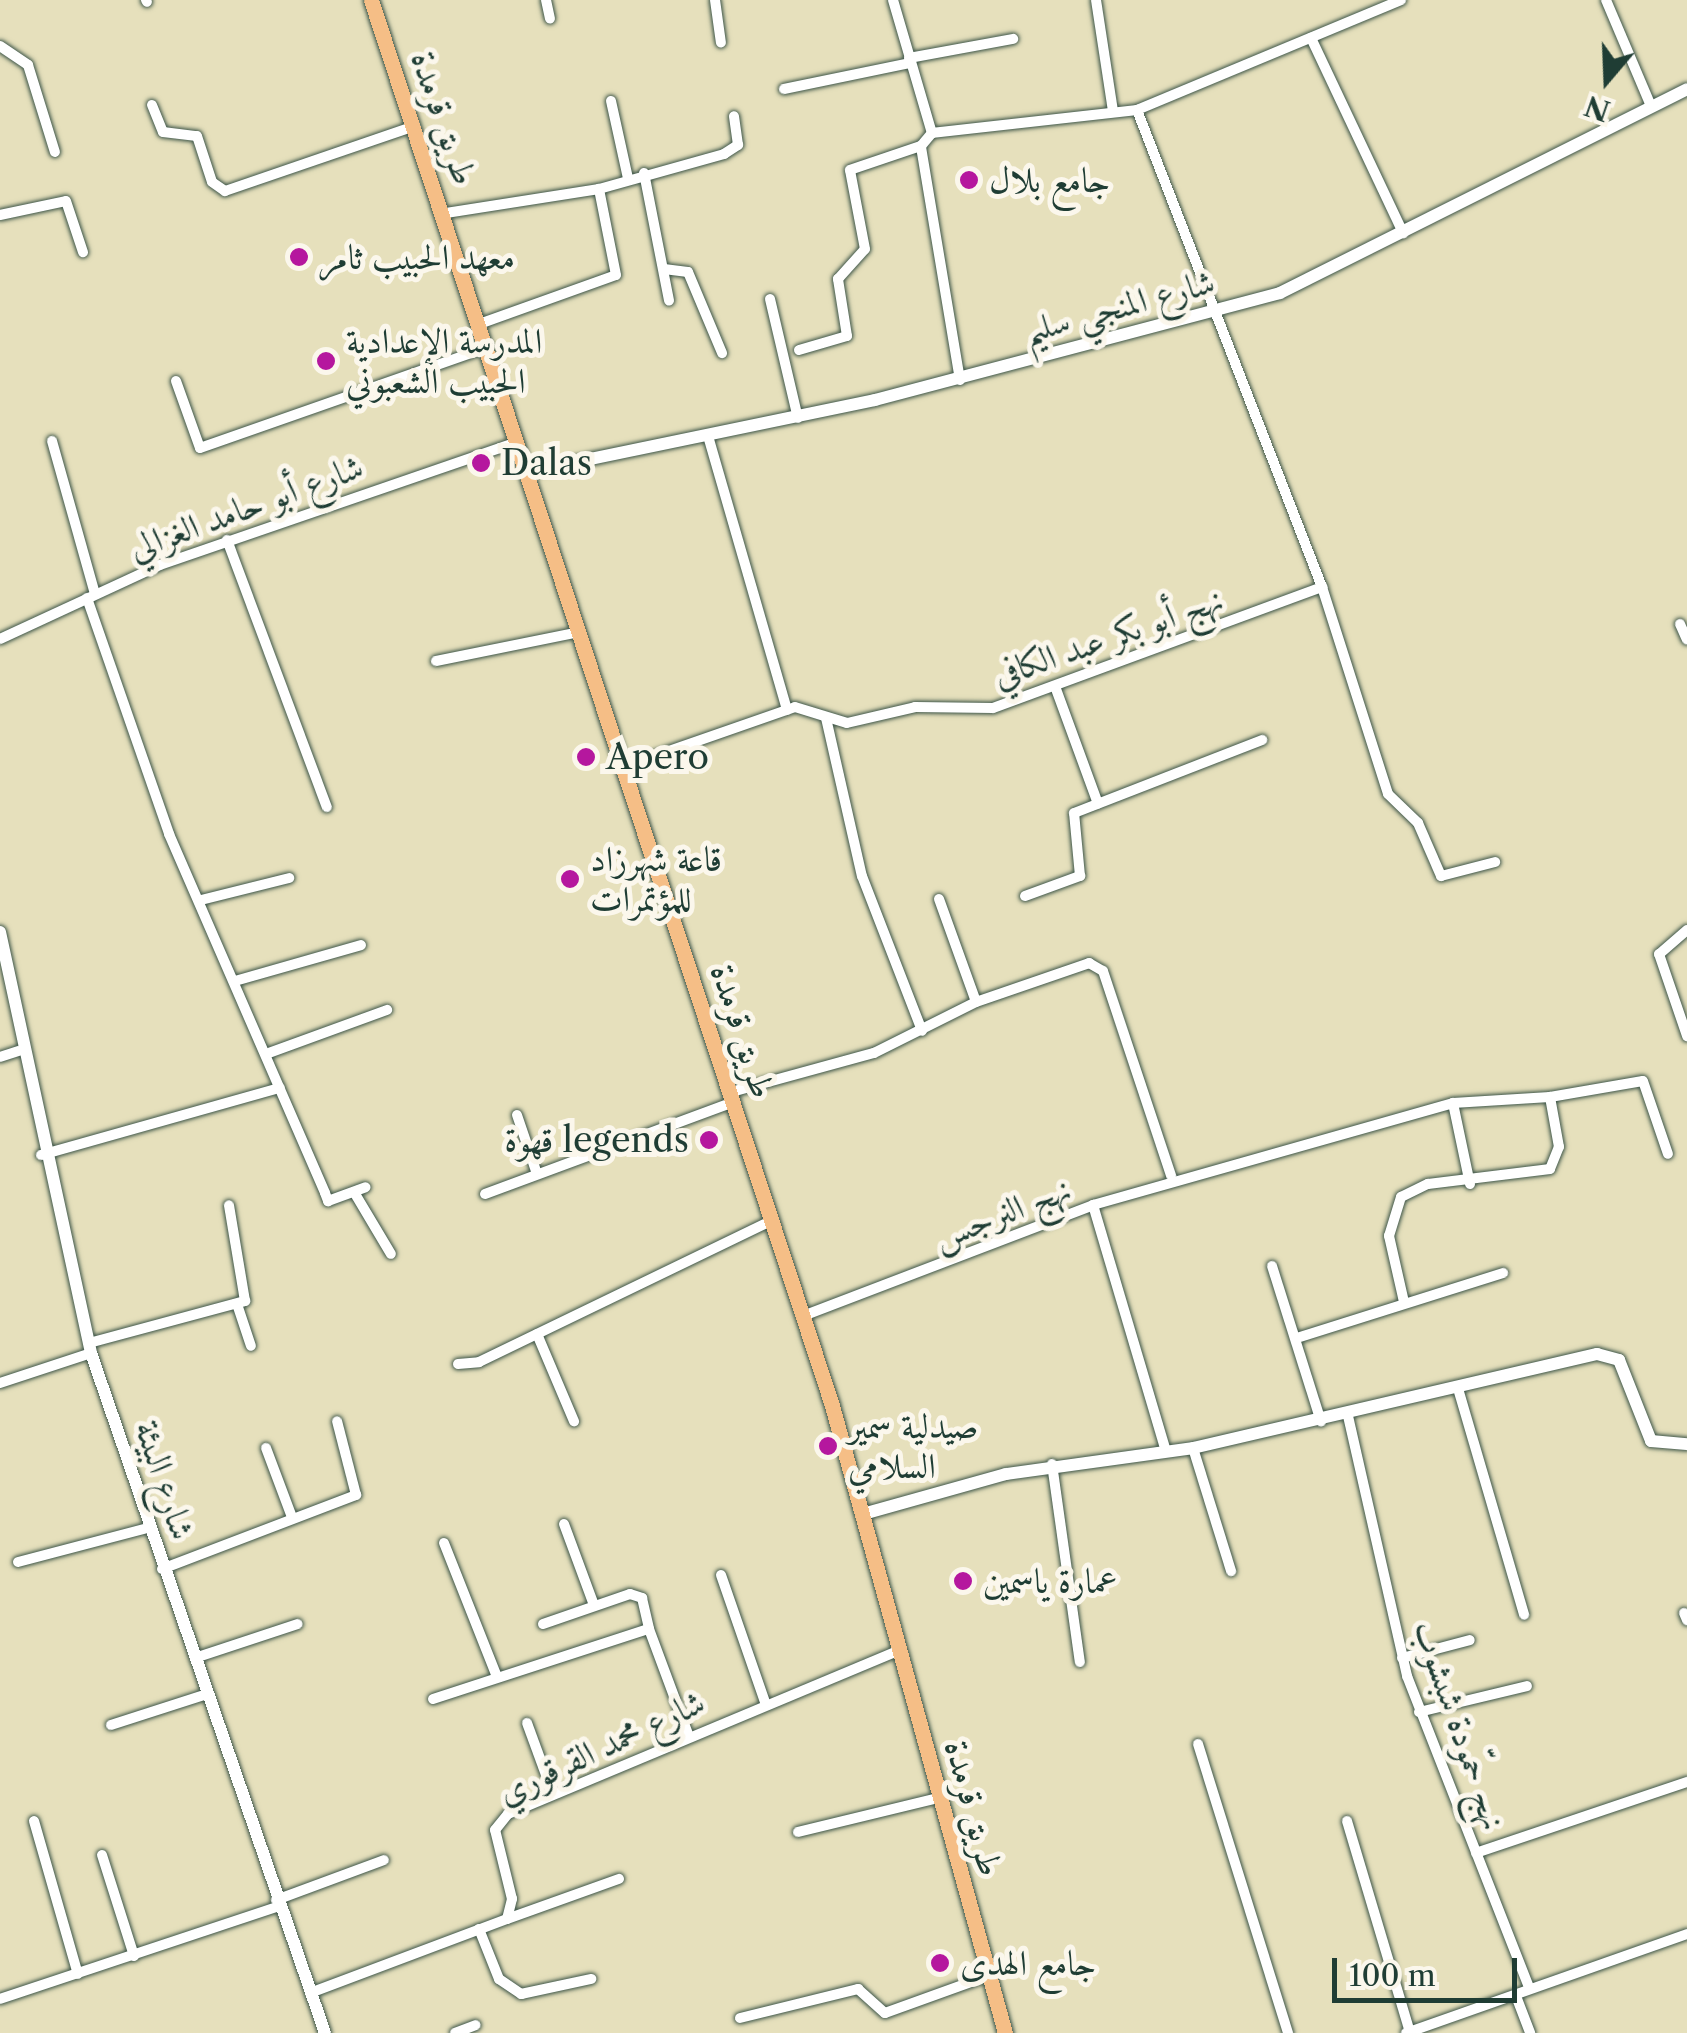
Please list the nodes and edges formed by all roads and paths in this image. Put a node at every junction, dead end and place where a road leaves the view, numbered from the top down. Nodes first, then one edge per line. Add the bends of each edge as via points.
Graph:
1 (372, 0) edge
2 (546, 0) edge
3 (715, 0) edge
4 (893, 0) edge
5 (1096, 0) edge
6 (1402, 0) edge
7 (1606, 0) edge
8 (550, 19) dead end
9 (1311, 38) junction
10 (1013, 39) dead end
11 (721, 43) dead end
12 (0, 46) edge
13 (909, 60) junction
14 (784, 89) dead end
15 (1687, 89) edge
16 (611, 101) dead end
17 (152, 104) dead end
18 (1650, 106) junction
19 (1137, 110) junction
20 (1113, 111) junction
21 (734, 116) dead end
22 (416, 126) junction
23 (932, 133) junction
24 (921, 146) junction
25 (55, 152) dead end
26 (644, 172) junction
27 (628, 178) junction
28 (599, 189) junction
29 (446, 213) junction
30 (0, 215) edge
31 (1403, 233) junction
32 (84, 252) dead end
33 (664, 268) junction
34 (770, 299) dead end
35 (668, 301) dead end
36 (1211, 314) junction
37 (482, 323) junction
38 (490, 347) junction
39 (799, 350) dead end
40 (722, 352) dead end
41 (960, 380) junction
42 (176, 382) dead end
43 (798, 418) junction
44 (708, 436) junction
45 (52, 441) dead end
46 (518, 442) junction
47 (528, 472) junction
48 (227, 540) junction
49 (1322, 586) junction
50 (91, 596) junction
51 (1680, 624) dead end
52 (580, 632) junction
53 (0, 639) edge
54 (1687, 640) edge
55 (436, 661) dead end
56 (1056, 689) junction
57 (786, 710) junction
58 (826, 718) junction
59 (1262, 740) dead end
60 (623, 766) junction
61 (1098, 804) junction
62 (327, 806) dead end
63 (1494, 862) dead end
64 (288, 878) dead end
65 (1025, 896) dead end
66 (938, 899) dead end
67 (201, 900) junction
68 (1687, 930) edge
69 (0, 932) edge
70 (362, 945) dead end
71 (235, 981) junction
72 (976, 1002) junction
73 (387, 1010) dead end
74 (922, 1031) junction
75 (1687, 1036) edge
76 (20, 1051) junction
77 (266, 1054) junction
78 (0, 1057) edge
79 (280, 1088) junction
80 (732, 1097) junction
81 (1550, 1097) junction
82 (1453, 1103) junction
83 (517, 1115) dead end
84 (1668, 1154) dead end
85 (42, 1155) junction
86 (536, 1174) junction
87 (1171, 1176) junction
88 (1470, 1184) junction
89 (366, 1187) dead end
90 (354, 1192) junction
91 (485, 1194) dead end
92 (230, 1204) dead end
93 (1092, 1205) junction
94 (771, 1220) junction
95 (391, 1254) dead end
96 (1272, 1266) dead end
97 (1503, 1273) dead end
98 (1404, 1302) junction
99 (237, 1304) junction
100 (803, 1316) junction
101 (537, 1334) junction
102 (1300, 1337) junction
103 (251, 1346) dead end
104 (90, 1348) junction
105 (458, 1364) dead end
106 (0, 1384) edge
107 (1459, 1392) junction
108 (1348, 1416) junction
109 (337, 1421) dead end
110 (574, 1421) dead end
111 (1321, 1421) junction
112 (1687, 1444) edge
113 (266, 1448) dead end
114 (1194, 1448) junction
115 (1166, 1451) junction
116 (1052, 1464) junction
117 (863, 1514) junction
118 (292, 1518) junction
119 (564, 1524) dead end
120 (148, 1528) junction
121 (444, 1543) dead end
122 (18, 1562) dead end
123 (162, 1569) junction
124 (1231, 1572) dead end
125 (721, 1575) dead end
126 (594, 1605) junction
127 (1524, 1615) dead end
128 (298, 1624) dead end
129 (543, 1624) dead end
130 (649, 1630) junction
131 (1470, 1640) dead end
132 (901, 1650) junction
133 (195, 1658) junction
134 (1402, 1658) junction
135 (1080, 1662) dead end
136 (497, 1677) junction
137 (1527, 1686) dead end
138 (207, 1694) junction
139 (433, 1699) dead end
140 (765, 1702) junction
141 (1420, 1712) junction
142 (528, 1723) dead end
143 (111, 1725) dead end
144 (688, 1734) junction
145 (1198, 1744) dead end
146 (1687, 1782) edge
147 (552, 1794) junction
148 (939, 1798) junction
149 (34, 1821) dead end
150 (1347, 1822) dead end
151 (798, 1832) dead end
152 (1476, 1853) junction
153 (102, 1855) dead end
154 (384, 1860) dead end
155 (620, 1879) dead end
156 (278, 1903) junction
157 (507, 1919) junction
158 (479, 1930) junction
159 (1687, 1934) edge
160 (134, 1956) junction
161 (78, 1974) junction
162 (988, 1976) junction
163 (592, 1980) dead end
164 (1528, 1988) junction
165 (310, 1993) junction
166 (1516, 1996) junction
167 (0, 1999) edge
168 (740, 2018) dead end
169 (476, 2025) dead end
170 (325, 2033) edge
171 (454, 2033) edge
172 (1004, 2033) edge
173 (1288, 2033) edge
174 (1409, 2033) edge
175 (1530, 2033) edge

1 - 22 main road, طريق قرمدة
2 - 8 street
3 - 11 street
4 - 13 street
5 - 20 street
6 - 9 street
7 - 18 street
9 - 19 street
9 - 31 street
10 - 13 street
12 - 25 street via 28,65
13 - 14 street
13 - 23 street
15 - 18 street, شارع المنجي سليم
16 - 27 street
17 - 22 street via 163,132 198,136 212,182 225,191
18 - 31 street, شارع المنجي سليم
19 - 20 street
19 - 36 street
20 - 23 street
21 - 26 street via 733,150
22 - 29 main road, طريق قرمدة
23 - 24 street
24 - 39 street via 850,170 865,249 838,279 847,336
24 - 41 street
26 - 27 street
26 - 33 street
27 - 28 street
28 - 29 street
28 - 37 street via 616,275
29 - 37 main road, طريق قرمدة
30 - 32 street via 66,201
31 - 36 street, شارع المنجي سليم via 1280,293
33 - 35 street
33 - 40 street via 688,272
34 - 43 street
36 - 41 street, شارع المنجي سليم
36 - 49 street
37 - 38 main road, طريق قرمدة
38 - 42 street via 200,448
38 - 46 main road, طريق قرمدة
41 - 43 street, شارع المنجي سليم
43 - 44 street, شارع المنجي سليم
44 - 47 street, شارع المنجي سليم
44 - 57 street
45 - 50 street
46 - 47 main road, طريق قرمدة
46 - 48 street, شارع أبو حامد الغزالي
47 - 52 main road, طريق قرمدة
48 - 50 street, شارع أبو حامد الغزالي
48 - 62 street
49 - 56 street, نهج أبو بكر عبد الكافي
49 - 63 street via 1388,794 1418,823 1442,876
50 - 53 street, شارع أبو حامد الغزالي
50 - 67 street
51 - 54 street
52 - 55 street
52 - 60 main road, طريق قرمدة
56 - 58 street, نهج أبو بكر عبد الكافي via 982,710
56 - 61 street
57 - 58 street, نهج أبو بكر عبد الكافي via 809,707
57 - 60 street
58 - 74 street via 862,876
59 - 61 street
60 - 80 main road, طريق قرمدة
61 - 65 street via 1069,823 1080,876
64 - 67 street
66 - 72 street
67 - 71 street
68 - 75 street via 1659,954
69 - 76 street, شارع البيئة
70 - 71 street
71 - 77 street
72 - 74 street
72 - 87 street via 1098,965
73 - 77 street
74 - 80 street
76 - 78 street
76 - 85 street, شارع البيئة
77 - 79 street
79 - 85 street
79 - 90 street via 328,1200
80 - 86 street
80 - 94 main road, طريق قرمدة
81 - 82 street
81 - 84 street via 1644,1081
81 - 88 street via 1553,1166
82 - 87 street
82 - 88 street
83 - 86 street
85 - 104 street, شارع البيئة
86 - 91 street
87 - 93 street
88 - 98 street via 1428,1184 1401,1197 1390,1236
89 - 90 street
90 - 95 street
92 - 99 street via 248,1291
93 - 100 street, نهج النرجس
93 - 115 street, نهج النرجس
94 - 100 main road, طريق قرمدة
94 - 101 street
96 - 102 street
97 - 98 street
98 - 102 street
99 - 103 street
99 - 104 street
100 - 117 main road, طريق قرمدة
101 - 105 street
101 - 110 street
102 - 111 street
104 - 106 street
104 - 120 street, شارع البيئة
107 - 108 street
107 - 112 street via 1587,1356 1614,1357 1651,1442
107 - 127 street
108 - 111 street
108 - 134 street, نهج حمّودة شبشوب
109 - 118 street via 359,1484 356,1495
111 - 114 street
113 - 118 street
114 - 115 street
114 - 124 street
115 - 116 street
116 - 117 street
116 - 135 street
117 - 132 main road, طريق قرمدة
118 - 123 street
119 - 126 street
120 - 122 street
120 - 123 street, شارع البيئة
121 - 136 street
123 - 133 street, شارع البيئة
125 - 140 street
126 - 129 street
126 - 130 street via 642,1598
128 - 133 street
130 - 136 street
130 - 144 street
131 - 134 street
132 - 140 street, شارع محمد القرقوري
132 - 148 main road, طريق قرمدة
133 - 138 street, شارع البيئة
134 - 141 street, نهج حمّودة شبشوب
136 - 139 street
137 - 141 street
138 - 143 street
138 - 156 street, شارع البيئة
140 - 144 street, شارع محمد القرقوري
141 - 152 street, نهج حمّودة شبشوب
142 - 147 street
144 - 147 street, شارع محمد القرقوري
145 - 173 street
146 - 152 street
147 - 157 street, شارع محمد القرقوري via 495,1830 512,1899
148 - 151 street
148 - 162 main road, طريق قرمدة
149 - 161 street
150 - 174 street
152 - 164 street, نهج حمّودة شبشوب
153 - 160 street
154 - 156 street
155 - 157 street
156 - 160 street
156 - 165 street, شارع البيئة
157 - 158 street
158 - 163 street via 499,1980 521,1994
158 - 165 street
159 - 164 street
160 - 161 street
161 - 167 street
162 - 168 street via 885,2013 858,1989
162 - 172 main road, طريق قرمدة
164 - 166 street
165 - 170 street, شارع البيئة
166 - 174 street
166 - 175 street
169 - 171 street

